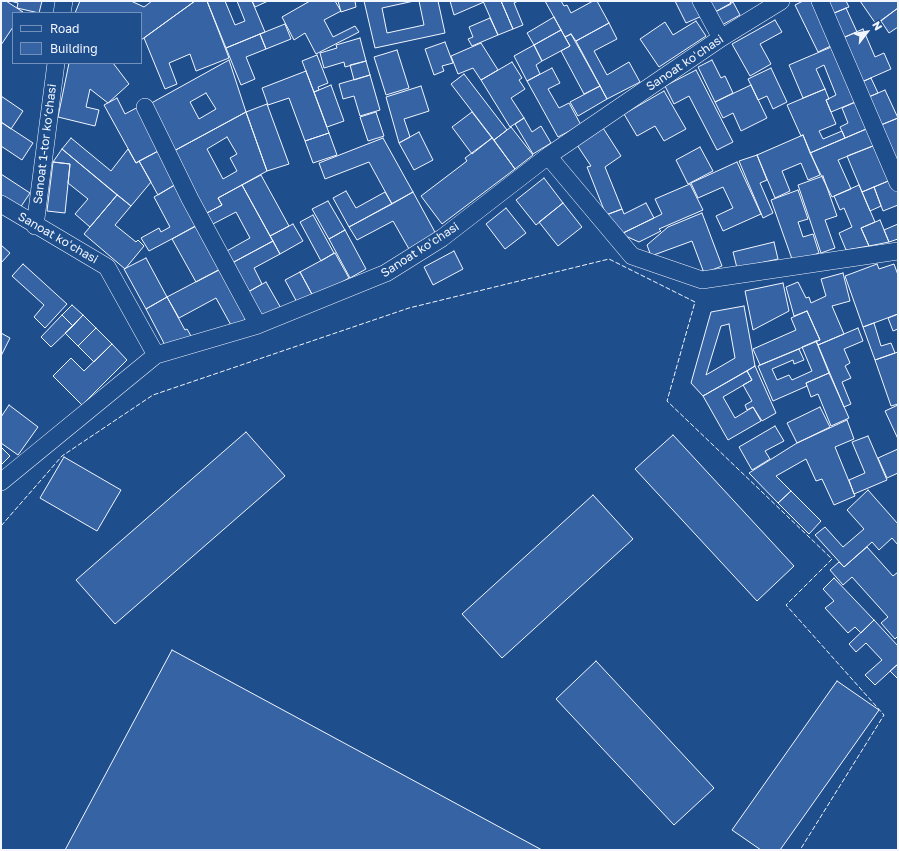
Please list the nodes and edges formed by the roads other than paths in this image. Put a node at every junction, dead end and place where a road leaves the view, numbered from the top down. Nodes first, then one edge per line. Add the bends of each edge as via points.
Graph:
1 (64, 1) edge
2 (702, 1) edge
3 (781, 1) edge
4 (820, 1) edge
5 (62, 12) edge
6 (721, 38) junction
7 (56, 64) edge
8 (145, 107) dead end
9 (548, 156) junction
10 (898, 183) edge
11 (1, 204) edge
12 (35, 226) junction
13 (898, 251) edge
14 (258, 325) junction
15 (156, 355) junction
16 (1, 482) edge

1 - 5 street
2 - 6 street
3 - 6 street, Sanoat koʻchasi
4 - 10 street
6 - 9 street, Sanoat koʻchasi
7 - 12 street, Sanoat 1-tor ko‘chasi
8 - 14 street via 190,199
9 - 13 street via 632,256 702,280
9 - 14 street, Sanoat koʻchasi via 442,238 386,273
11 - 12 street, Sanoat koʻchasi
12 - 15 street, Sanoat koʻchasi via 107,267
14 - 15 street, Sanoat koʻchasi
15 - 16 street

